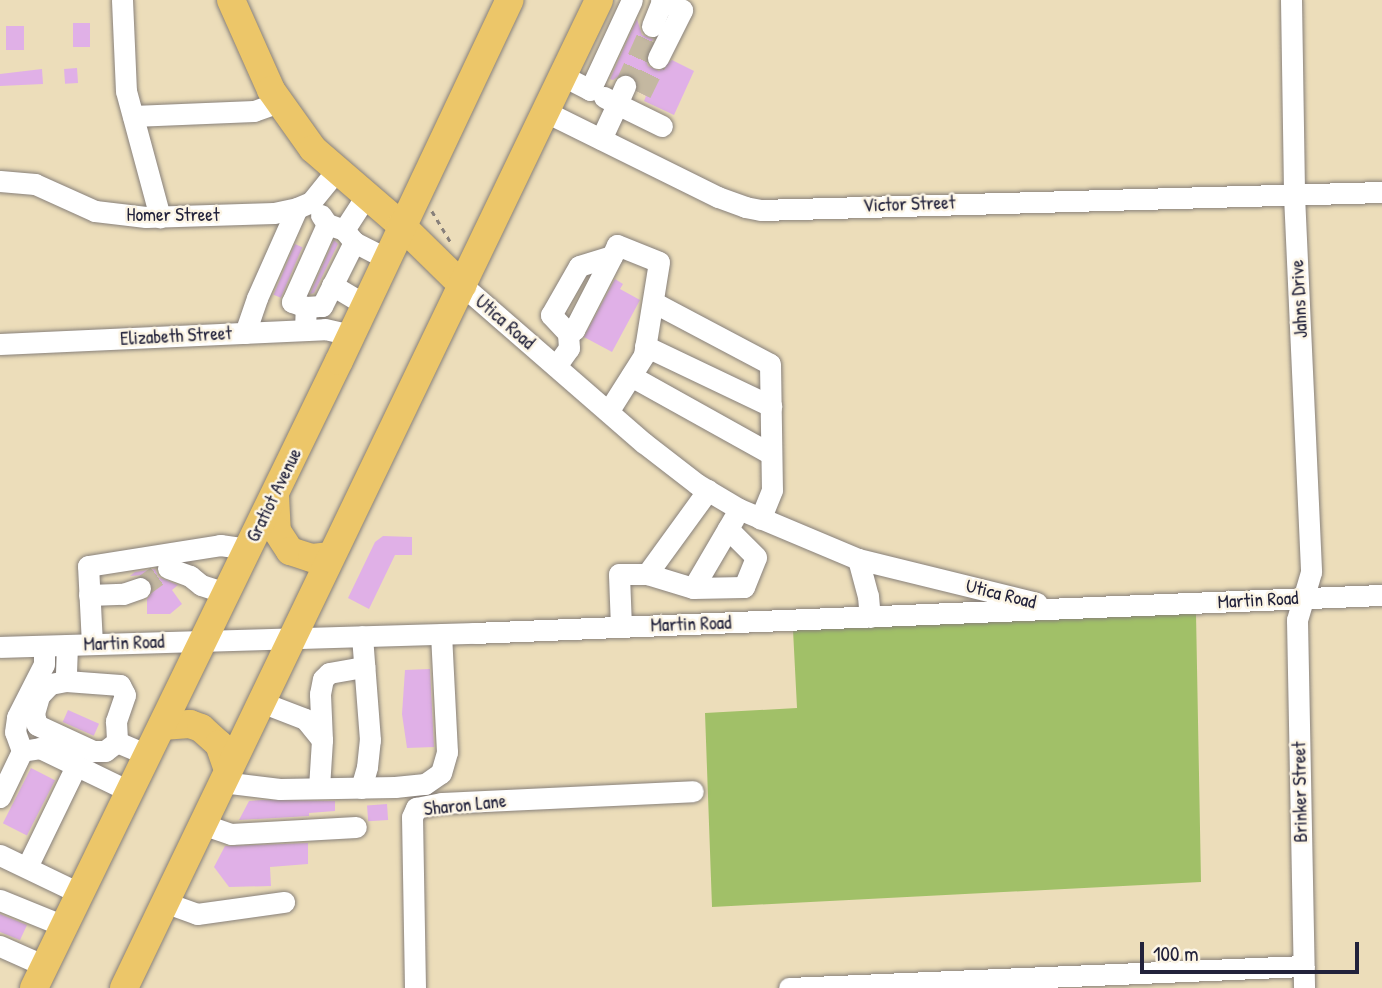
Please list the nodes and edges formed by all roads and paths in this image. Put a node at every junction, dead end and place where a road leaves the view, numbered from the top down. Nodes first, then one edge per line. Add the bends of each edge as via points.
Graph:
1 (122, 0) edge
2 (231, 0) edge
3 (599, 0) edge
4 (632, 0) edge
5 (662, 0) edge
6 (1291, 0) edge
7 (505, 2) edge
8 (652, 26) tunnel mouth
9 (658, 58) tunnel mouth
10 (563, 76) junction
11 (590, 90) junction
12 (629, 98) junction
13 (279, 102) junction
14 (545, 112) junction
15 (132, 116) junction
16 (662, 126) dead end
17 (601, 139) junction
18 (336, 171) junction
19 (0, 181) edge
20 (1382, 192) edge
21 (366, 195) junction
22 (1294, 195) junction
23 (304, 205) junction
24 (429, 205) dead end
25 (160, 217) junction
26 (401, 225) junction
27 (342, 232) junction
28 (455, 250) dead end
29 (386, 258) junction
30 (332, 285) junction
31 (462, 285) junction
32 (653, 302) junction
33 (365, 305) junction
34 (306, 307) junction
35 (305, 330) junction
36 (245, 333) junction
37 (351, 335) junction
38 (0, 344) edge
39 (645, 346) junction
40 (556, 366) junction
41 (631, 376) junction
42 (771, 405) junction
43 (608, 412) junction
44 (771, 454) junction
45 (708, 490) junction
46 (275, 493) junction
47 (739, 509) junction
48 (760, 519) junction
49 (728, 529) junction
50 (248, 549) junction
51 (331, 556) junction
52 (858, 559) junction
53 (167, 568) dead end
54 (647, 574) junction
55 (684, 587) junction
56 (140, 588) tunnel mouth
57 (716, 588) junction
58 (226, 593) junction
59 (89, 595) junction
60 (1382, 595) edge
61 (1305, 597) junction
62 (1064, 609) junction
63 (870, 617) junction
64 (718, 623) junction
65 (677, 625) junction
66 (621, 627) junction
67 (441, 634) junction
68 (362, 636) junction
69 (292, 637) junction
70 (204, 640) junction
71 (92, 644) junction
72 (66, 645) junction
73 (44, 646) junction
74 (0, 647) edge
75 (364, 667) junction
76 (66, 681) junction
77 (261, 702) junction
78 (162, 726) junction
79 (322, 740) junction
80 (117, 741) junction
81 (22, 751) junction
82 (147, 755) junction
83 (75, 766) junction
84 (225, 776) junction
85 (319, 788) junction
86 (361, 788) junction
87 (129, 791) junction
88 (693, 791) dead end
89 (0, 797) edge
90 (202, 824) junction
91 (356, 827) dead end
92 (0, 855) edge
93 (27, 867) junction
94 (79, 893) junction
95 (0, 900) edge
96 (164, 902) junction
97 (284, 902) dead end
98 (64, 926) junction
99 (0, 946) edge
100 (1304, 966) junction
101 (40, 980) edge
102 (124, 988) edge
103 (415, 988) edge
104 (789, 988) edge
105 (1304, 988) edge

1 - 15 street via 124,71
2 - 13 main road, Utica Road
3 - 10 main road
4 - 11 street
5 - 8 street
5 - 9 street via 682,10
6 - 22 street, Jahns Drive
7 - 26 main road, Gratiot Avenue
10 - 11 street
10 - 14 main road
11 - 12 street
12 - 16 street
12 - 17 street
13 - 15 street via 254,111
13 - 18 main road, Utica Road via 313,149
14 - 17 street, Victor Street
14 - 31 main road
15 - 25 street
17 - 22 street, Victor Street via 718,197 761,210
18 - 21 main road, Utica Road
18 - 23 street
19 - 25 street, Homer Street via 35,184 95,211
20 - 22 street, Victor Street
21 - 26 main road, Utica Road
21 - 27 street
22 - 61 street, Jahns Drive via 1311,572
23 - 25 street, Homer Street via 274,213
23 - 27 street
23 - 36 street via 257,298
24 - 28 path
26 - 29 main road, Gratiot Avenue
26 - 31 main road, Utica Road
27 - 29 street
27 - 30 street
27 - 34 street via 292,302
29 - 33 main road, Gratiot Avenue
30 - 33 street
30 - 34 street via 322,306
31 - 40 street, Utica Road
31 - 51 main road
32 - 39 street
32 - 40 street via 659,262 617,245 568,334 569,348
32 - 42 street via 770,364
33 - 37 main road, Gratiot Avenue
34 - 35 street
35 - 36 street, Elizabeth Street
35 - 37 street, Elizabeth Street
36 - 38 street, Elizabeth Street
37 - 46 main road, Gratiot Avenue
39 - 41 street
39 - 42 street
40 - 43 street, Utica Road
41 - 43 street
41 - 44 street
42 - 44 street
43 - 45 street, Utica Road
44 - 48 street via 772,490
45 - 47 street, Utica Road
45 - 54 street
46 - 50 main road, Gratiot Avenue
46 - 51 main road via 277,531 290,551 312,558
47 - 48 street, Utica Road
47 - 49 street
48 - 52 street, Utica Road
49 - 55 street
49 - 57 street via 756,557 744,587
50 - 58 main road, Gratiot Avenue
50 - 59 street via 220,545 88,566
51 - 69 main road
52 - 62 street, Utica Road
52 - 63 street
53 - 58 street
54 - 55 street
54 - 66 street via 619,575
55 - 57 street
55 - 65 street
56 - 59 street via 123,594
57 - 64 street
58 - 70 main road, Gratiot Avenue
59 - 71 street
60 - 61 street, Martin Road
61 - 62 street, Martin Road
61 - 100 street, Brinker Street via 1297,620
62 - 63 street, Martin Road
63 - 64 street, Martin Road
64 - 65 street, Martin Road
65 - 66 street, Martin Road
66 - 67 street, Martin Road
67 - 68 street, Martin Road
67 - 86 street via 447,752 442,773 425,784
68 - 69 street, Martin Road
68 - 75 street
69 - 70 street, Martin Road
69 - 77 main road
70 - 71 street, Martin Road
70 - 78 main road, Gratiot Avenue
71 - 72 street, Martin Road
72 - 73 street, Martin Road
72 - 76 street
73 - 74 street, Martin Road
73 - 81 street via 44,664 17,717 15,732
75 - 79 street via 329,673 323,680
75 - 86 street via 370,740
76 - 80 street via 120,685 125,695 116,721
76 - 80 street via 50,684 39,696 34,714 37,724 93,751 106,751
77 - 79 street via 305,719
77 - 84 main road
78 - 82 main road, Gratiot Avenue
78 - 84 main road via 201,728 219,744
79 - 85 street
80 - 82 street
81 - 83 street via 40,748
81 - 89 street
82 - 87 main road, Gratiot Avenue
83 - 87 street
83 - 93 street
84 - 85 street via 280,789
84 - 90 main road
85 - 86 street
87 - 94 main road, Gratiot Avenue
88 - 103 street, Sharon Lane via 416,808 412,817
90 - 91 street via 231,834
90 - 96 main road
92 - 93 street
93 - 94 street
94 - 98 main road, Gratiot Avenue
95 - 98 street
96 - 97 street via 197,914
96 - 102 main road
98 - 101 main road, Gratiot Avenue
99 - 101 street
100 - 104 street
100 - 105 street, Brinker Street

